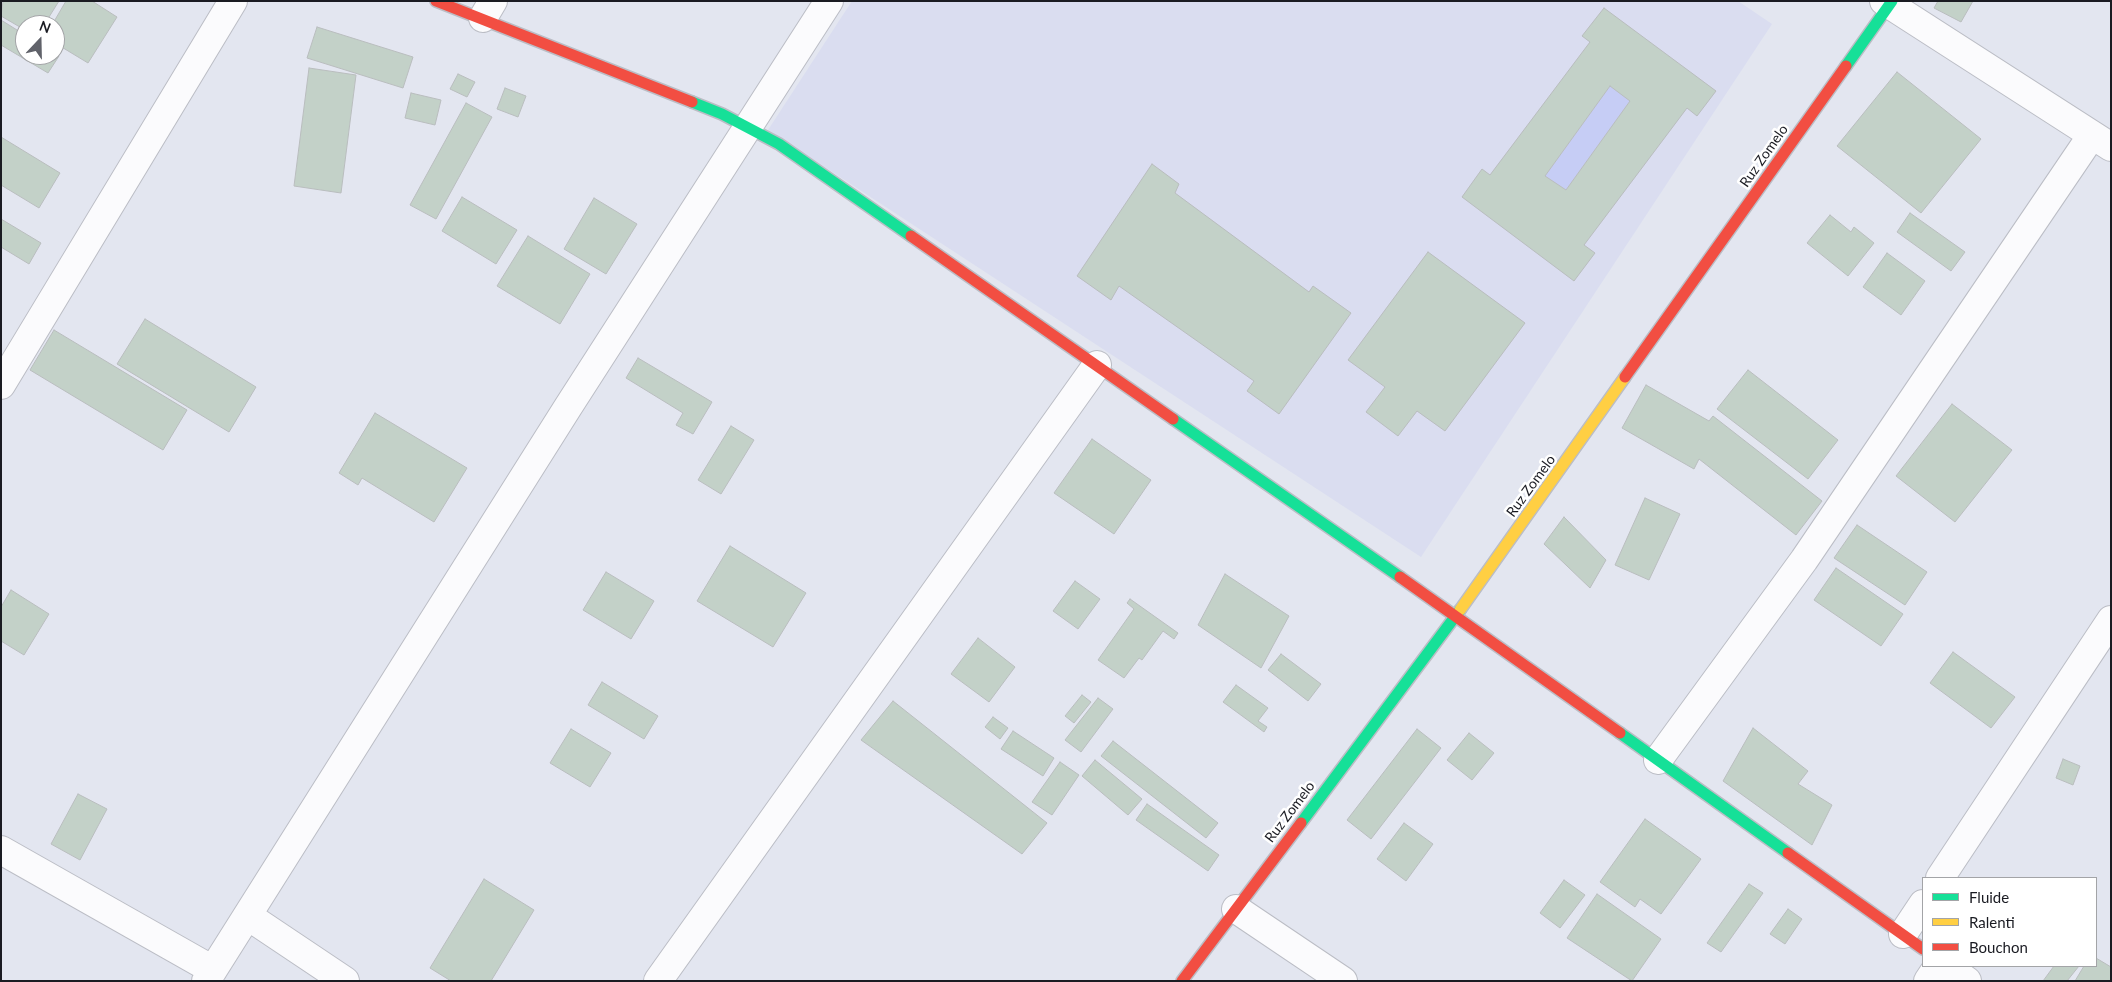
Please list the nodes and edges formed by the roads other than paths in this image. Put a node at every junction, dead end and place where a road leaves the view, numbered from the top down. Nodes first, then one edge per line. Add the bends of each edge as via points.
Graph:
1 (233, 1) edge
2 (436, 1) edge
3 (829, 1) edge
4 (1889, 2) edge
5 (488, 10) edge
6 (746, 127) junction
7 (2101, 141) edge
8 (1097, 365) junction
9 (1, 385) edge
10 (1456, 616) junction
11 (2111, 620) edge
12 (1658, 760) junction
13 (1, 850) edge
14 (1941, 877) edge
15 (1922, 908) edge
16 (1236, 909) junction
17 (248, 916) junction
18 (1913, 942) edge
19 (1937, 967) edge
20 (1947, 967) edge
21 (209, 975) edge
22 (345, 981) edge
23 (658, 981) edge
24 (1182, 981) edge
25 (1343, 981) edge
26 (1928, 981) edge
27 (1967, 981) edge

1 - 9 street
2 - 5 street
3 - 6 street
4 - 7 street
4 - 10 street, Ruz Zomelo
5 - 6 street
6 - 8 street via 779,144
6 - 17 street
7 - 12 street
8 - 10 street
8 - 23 street
10 - 12 street
10 - 16 street, Ruz Zomelo
11 - 14 street
12 - 18 street
13 - 21 street
15 - 18 street
16 - 24 street, Ruz Zomelo
16 - 25 street
17 - 21 street
17 - 22 street
19 - 26 street
20 - 27 street

